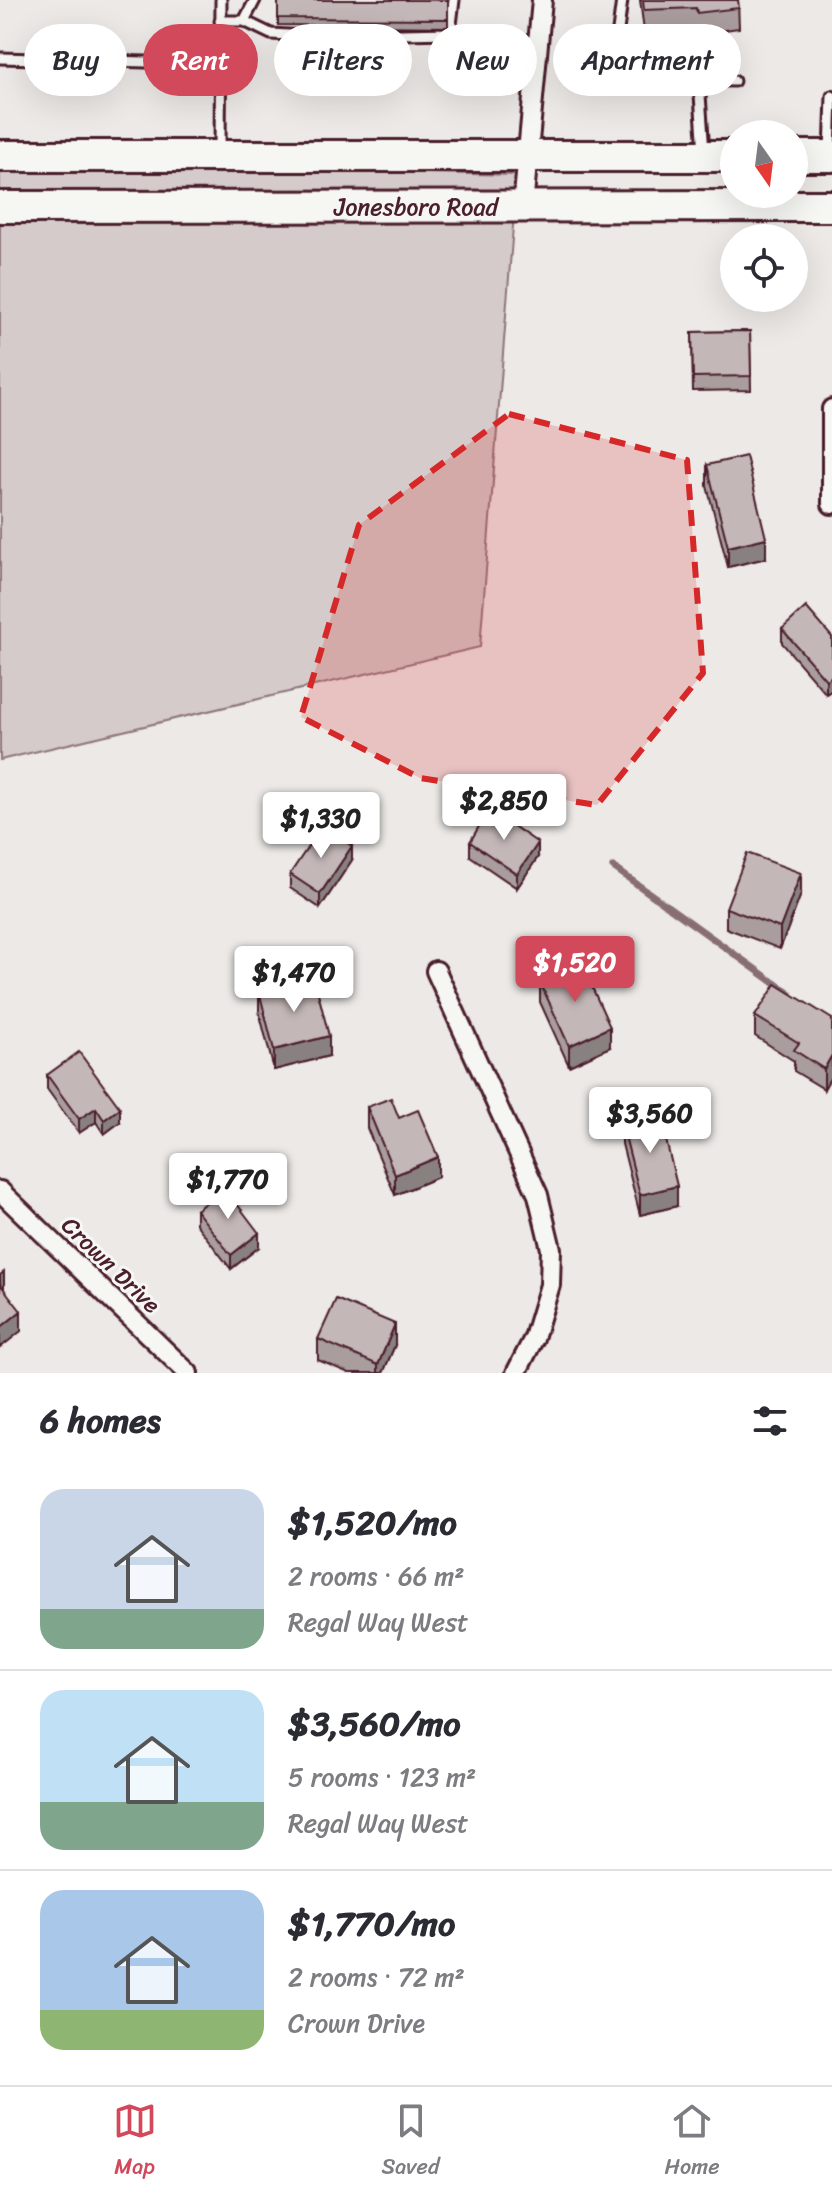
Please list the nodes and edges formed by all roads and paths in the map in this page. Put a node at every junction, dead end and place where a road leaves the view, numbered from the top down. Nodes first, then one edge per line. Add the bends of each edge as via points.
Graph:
1 (221, 0) edge
2 (255, 0) edge
3 (454, 0) edge
4 (542, 0) edge
5 (622, 0) edge
6 (220, 21) junction
7 (244, 21) junction
8 (220, 24) edge
9 (619, 24) edge
10 (0, 58) edge
11 (143, 62) edge
12 (219, 96) edge
13 (700, 96) edge
14 (832, 96) edge
15 (0, 156) edge
16 (220, 156) junction
17 (704, 156) junction
18 (720, 156) edge
19 (808, 156) edge
20 (831, 156) edge
21 (528, 157) junction
22 (832, 206) edge
23 (0, 207) edge
24 (523, 207) junction
25 (832, 409) edge
26 (832, 504) edge
27 (436, 971) dead end
28 (0, 1191) edge
29 (188, 1373) edge
30 (516, 1373) edge

1 - 6 lane
2 - 7 lane
3 - 7 lane via 450,33 271,34
4 - 21 street
5 - 9 lane
6 - 7 lane
6 - 8 lane
10 - 11 lane
12 - 16 lane
13 - 17 lane
14 - 20 lane
15 - 16 main road, Jonesboro Road
16 - 21 main road, Jonesboro Road
17 - 18 main road, Jonesboro Road
17 - 21 main road, Jonesboro Road
19 - 20 main road
21 - 24 street
22 - 24 main road, Jonesboro Road
23 - 24 main road, Jonesboro Road
25 - 26 street
27 - 30 street via 538,1195 551,1249 546,1298
28 - 29 street, Crown Drive

